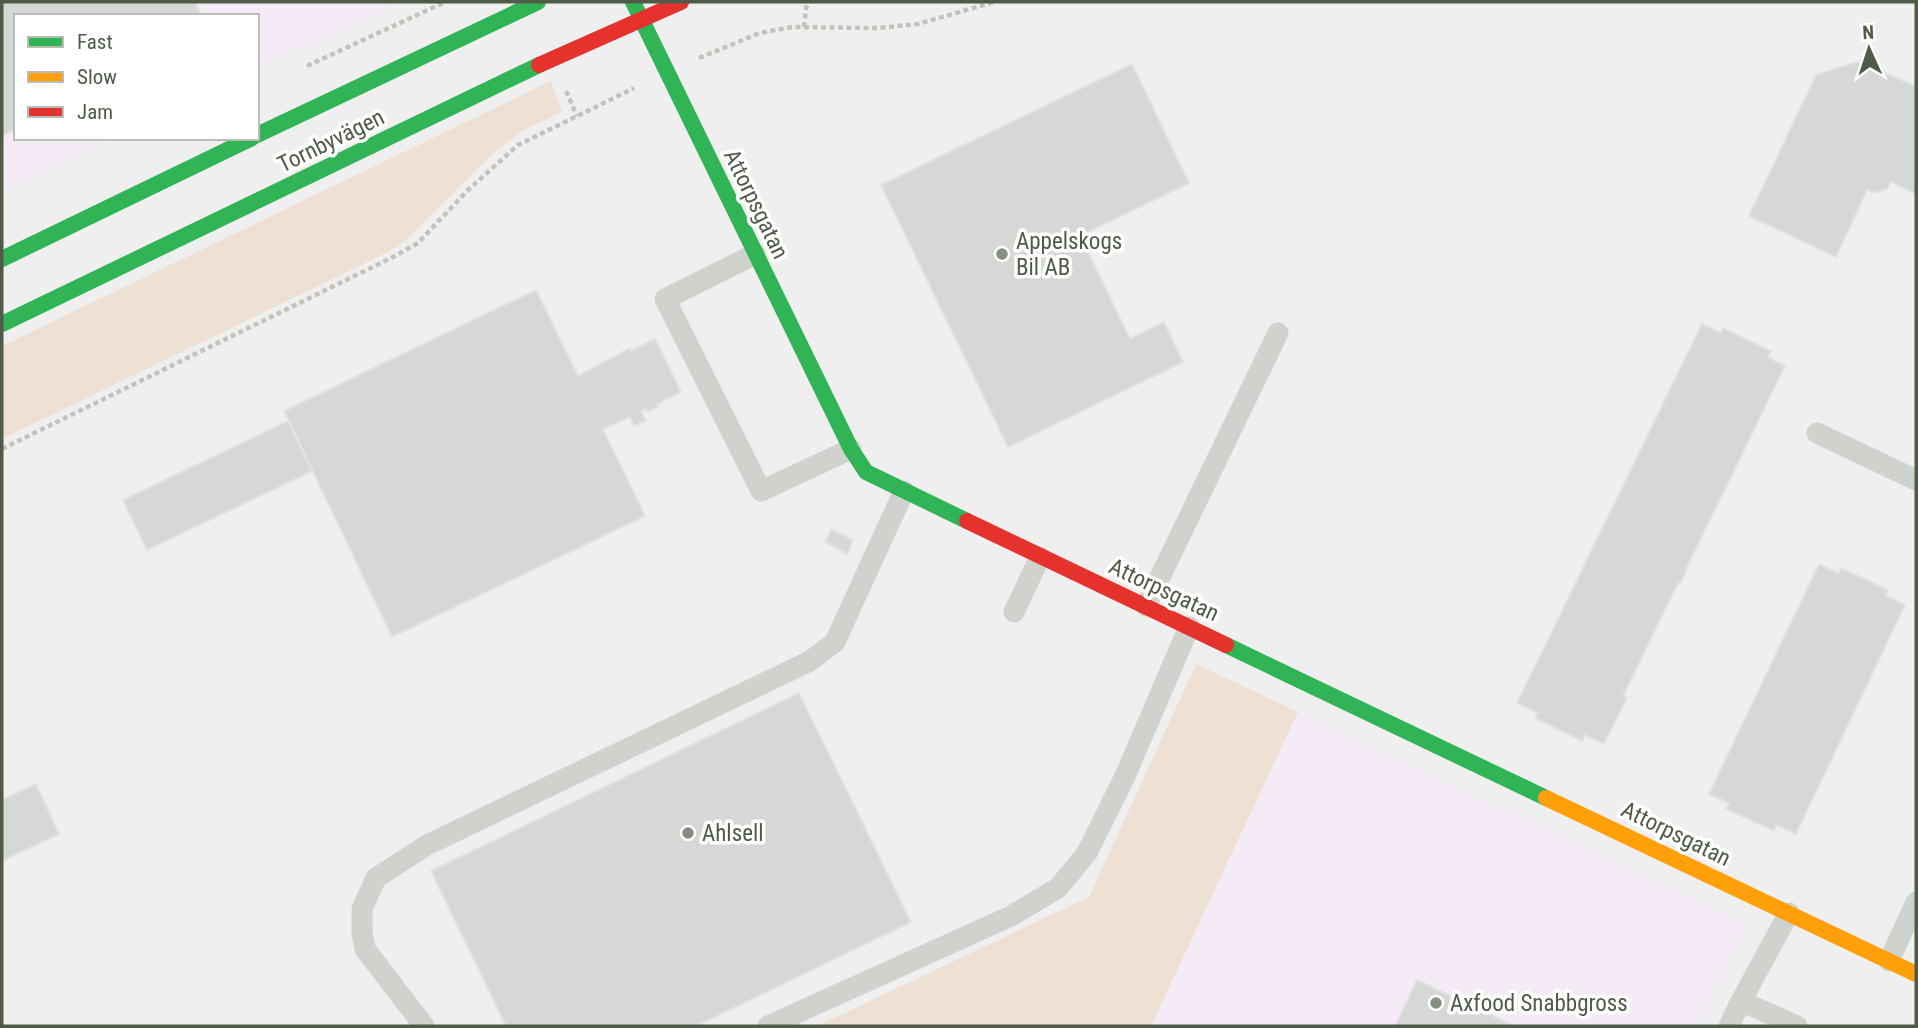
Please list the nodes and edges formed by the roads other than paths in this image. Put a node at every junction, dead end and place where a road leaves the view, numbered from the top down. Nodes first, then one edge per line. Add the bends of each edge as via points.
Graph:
1 (538, 2) edge
2 (633, 2) edge
3 (681, 2) edge
4 (640, 19) junction
5 (259, 134) edge
6 (247, 140) edge
7 (755, 254) junction
8 (2, 259) edge
9 (2, 324) edge
10 (1278, 333) dead end
11 (1817, 433) dead end
12 (851, 449) junction
13 (1916, 480) edge
14 (904, 491) junction
15 (1040, 557) junction
16 (1146, 606) junction
17 (1014, 612) dead end
18 (1189, 627) junction
19 (1916, 902) edge
20 (1789, 913) junction
21 (1889, 961) junction
22 (1916, 974) edge
23 (1741, 1001) junction
24 (424, 1026) edge
25 (768, 1026) edge
26 (1729, 1026) edge
27 (1797, 1026) edge

1 - 5 street, Tornbyvägen
2 - 4 street, Attorpsgatan
3 - 4 street, Tornbyvägen
4 - 7 street, Attorpsgatan
4 - 9 street, Tornbyvägen
6 - 8 street, Tornbyvägen
7 - 12 street, Attorpsgatan
7 - 12 lane via 665,299 761,491
10 - 16 lane
11 - 13 lane
12 - 14 street, Attorpsgatan via 866,472
14 - 15 street, Attorpsgatan
14 - 24 lane via 835,642 810,661 427,845 376,878 362,909 365,949
15 - 16 street, Attorpsgatan
15 - 17 lane
16 - 18 street, Attorpsgatan
18 - 20 street, Attorpsgatan
18 - 25 lane via 1087,853 1058,888 1011,916
19 - 21 lane
20 - 21 street, Attorpsgatan
20 - 23 lane
21 - 22 street, Attorpsgatan
23 - 26 lane
23 - 27 lane

